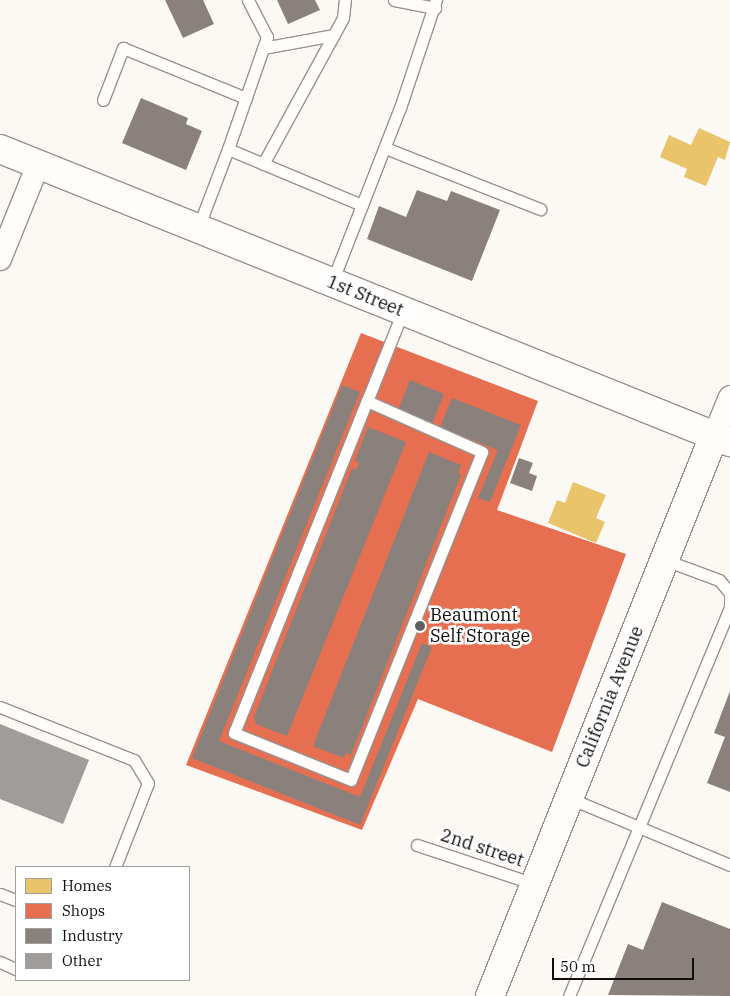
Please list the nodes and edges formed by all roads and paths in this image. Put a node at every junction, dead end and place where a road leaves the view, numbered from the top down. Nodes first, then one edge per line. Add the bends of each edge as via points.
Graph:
1 (248, 0) edge
2 (345, 0) edge
3 (394, 0) edge
4 (435, 4) edge
5 (334, 35) junction
6 (264, 48) junction
7 (246, 98) junction
8 (103, 100) dead end
9 (385, 148) junction
10 (228, 149) junction
11 (0, 150) edge
12 (263, 164) junction
13 (38, 165) junction
14 (362, 205) junction
15 (540, 209) dead end
16 (198, 228) junction
17 (0, 259) edge
18 (332, 282) junction
19 (404, 311) junction
20 (730, 397) edge
21 (368, 401) junction
22 (722, 439) edge
23 (665, 560) junction
24 (730, 593) edge
25 (0, 707) edge
26 (569, 798) junction
27 (639, 828) junction
28 (417, 845) dead end
29 (730, 864) edge
30 (114, 866) edge
31 (535, 884) junction
32 (0, 894) edge
33 (15, 900) edge
34 (0, 962) edge
35 (15, 969) edge
36 (490, 996) edge
37 (569, 996) edge

1 - 6 lane via 267,37
2 - 5 lane via 343,18
3 - 4 lane
4 - 9 lane
5 - 6 lane
5 - 12 lane
6 - 7 lane
7 - 8 lane via 123,48
7 - 10 lane
9 - 14 lane
9 - 15 lane
10 - 12 lane
10 - 16 lane
11 - 13 street, 1st Street
12 - 14 lane
13 - 16 street, 1st Street
13 - 17 street
14 - 18 lane
16 - 18 street, 1st Street
18 - 19 street, 1st Street
19 - 21 lane
19 - 22 street, 1st Street
20 - 22 street, California Avenue
21 - 21 lane via 234,733 350,780 482,452
22 - 23 street, California Avenue
23 - 24 lane via 719,580
23 - 26 street, California Avenue
24 - 27 lane via 730,607
25 - 30 lane via 134,760 148,783
26 - 27 lane
26 - 31 street, California Avenue
27 - 29 lane
27 - 37 lane
28 - 31 lane, 2nd street
31 - 36 street, California Avenue
32 - 33 lane
34 - 35 lane

